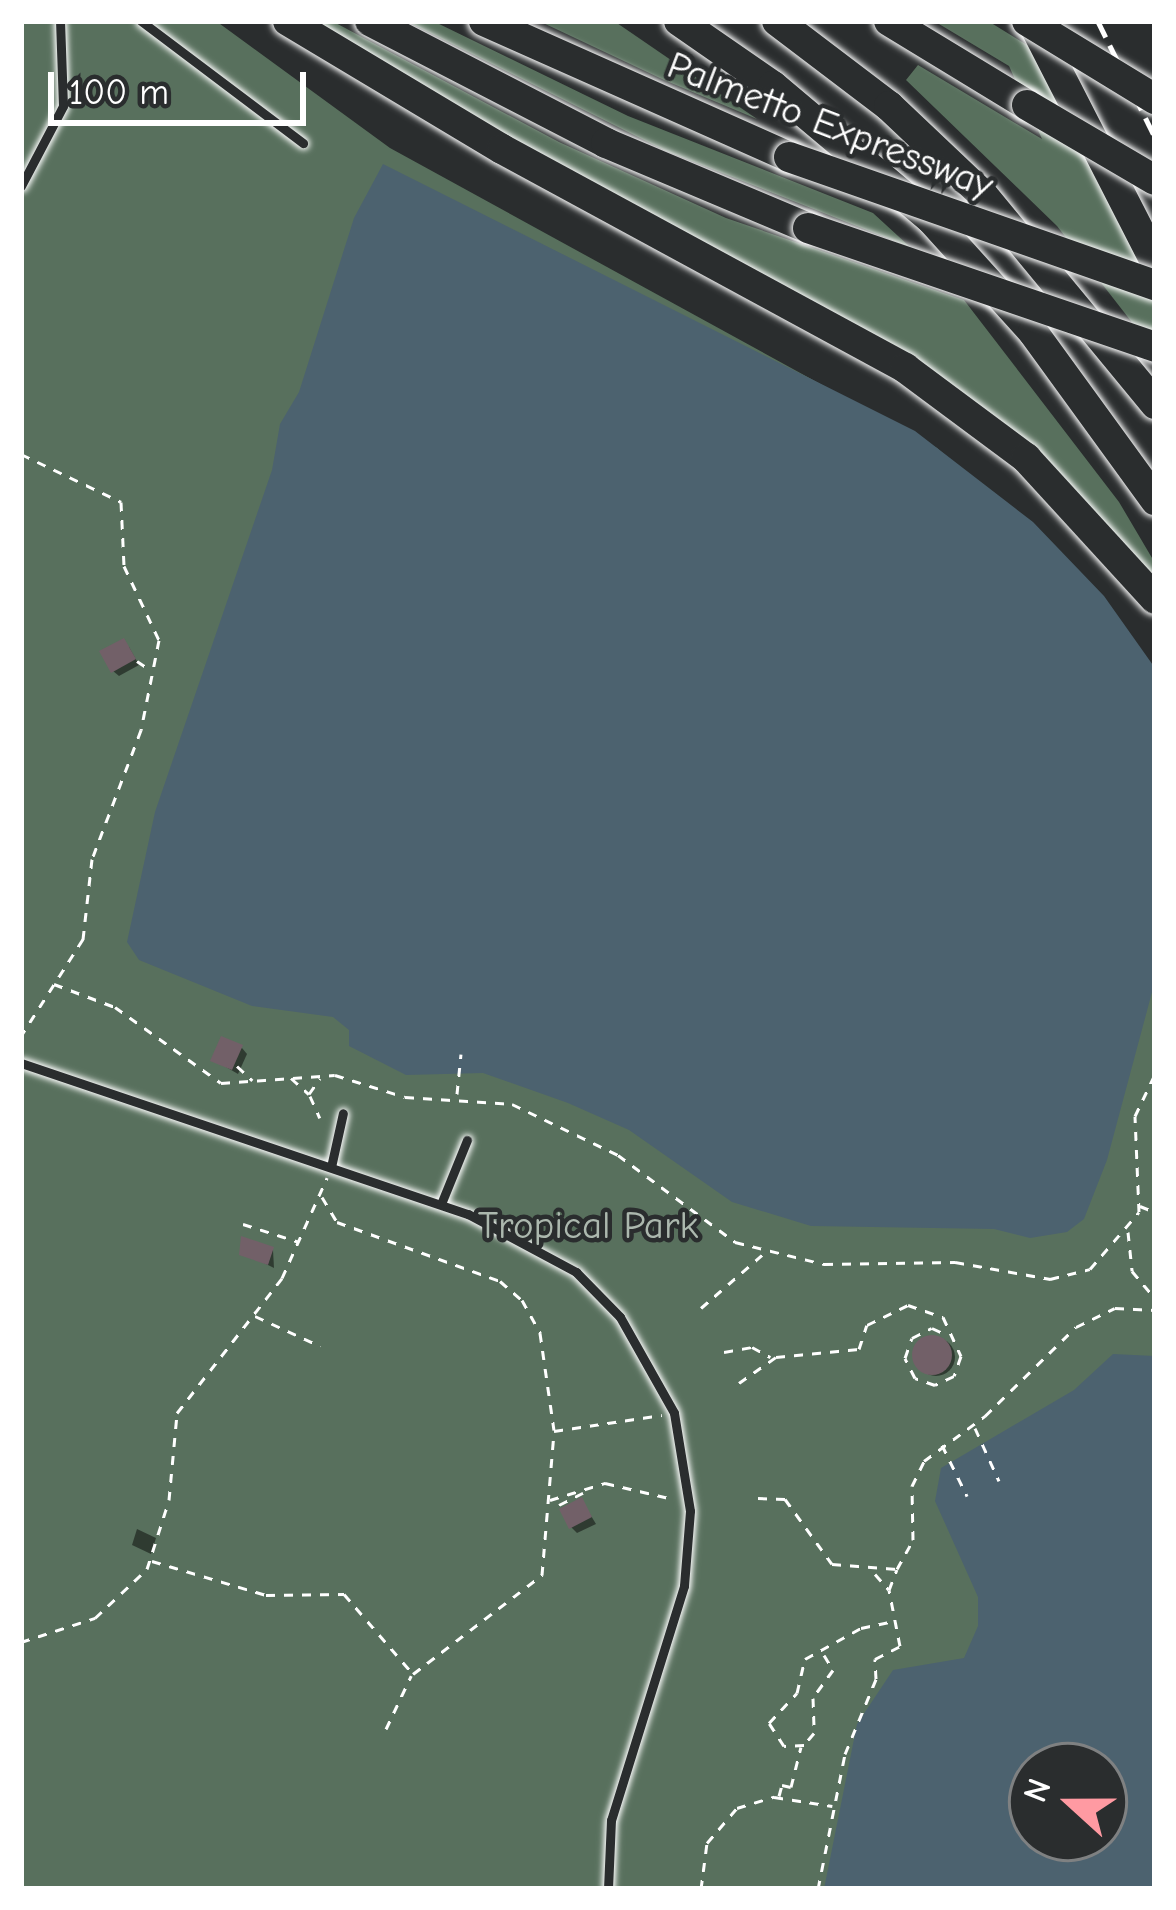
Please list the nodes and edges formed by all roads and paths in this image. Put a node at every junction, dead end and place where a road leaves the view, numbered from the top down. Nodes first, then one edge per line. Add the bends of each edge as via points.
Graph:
1 (60, 21) edge
2 (141, 21) edge
3 (288, 21) edge
4 (370, 21) edge
5 (484, 21) edge
6 (679, 21) edge
7 (777, 21) edge
8 (889, 21) edge
9 (1030, 21) edge
10 (1155, 99) edge
11 (303, 143) dead end
12 (21, 157) edge
13 (37, 162) junction
14 (1155, 180) edge
15 (21, 186) edge
16 (1155, 261) edge
17 (1155, 285) edge
18 (1155, 347) edge
19 (1155, 404) edge
20 (21, 454) edge
21 (1155, 500) edge
22 (1155, 599) edge
23 (137, 661) dead end
24 (149, 669) junction
25 (54, 984) junction
26 (21, 1022) edge
27 (27, 1028) junction
28 (21, 1036) edge
29 (460, 1054) dead end
30 (21, 1064) edge
31 (237, 1066) dead end
32 (1155, 1074) edge
33 (323, 1075) junction
34 (290, 1077) junction
35 (253, 1082) junction
36 (309, 1094) junction
37 (457, 1095) junction
38 (343, 1113) dead end
39 (320, 1118) dead end
40 (467, 1140) dead end
41 (331, 1167) junction
42 (320, 1195) junction
43 (441, 1204) junction
44 (1140, 1206) junction
45 (1155, 1212) edge
46 (243, 1224) dead end
47 (1128, 1231) junction
48 (300, 1242) junction
49 (763, 1253) junction
50 (1155, 1298) edge
51 (701, 1308) dead end
52 (1155, 1310) edge
53 (254, 1315) junction
54 (945, 1334) junction
55 (320, 1346) dead end
56 (724, 1352) dead end
57 (772, 1358) junction
58 (739, 1383) dead end
59 (664, 1414) dead end
60 (974, 1425) junction
61 (554, 1431) junction
62 (942, 1445) junction
63 (999, 1480) dead end
64 (562, 1492) junction
65 (584, 1493) dead end
66 (967, 1496) dead end
67 (758, 1498) dead end
68 (552, 1499) junction
69 (680, 1500) dead end
70 (567, 1502) junction
71 (152, 1561) junction
72 (897, 1569) junction
73 (874, 1573) junction
74 (890, 1590) junction
75 (895, 1621) junction
76 (21, 1642) edge
77 (824, 1655) junction
78 (413, 1674) junction
79 (386, 1729) dead end
80 (802, 1746) junction
81 (778, 1797) junction
82 (834, 1807) junction
83 (608, 1889) edge
84 (701, 1889) edge
85 (818, 1889) edge

1 - 13 lane via 63,106
2 - 11 lane
3 - 22 highway via 502,149 905,368 1026,458
4 - 18 highway, bridge via 572,127 808,228
5 - 17 highway, Palmetto Expressway, bridge via 789,157
6 - 21 highway via 804,110 945,234 1033,332
7 - 19 highway via 889,106 983,195
8 - 14 highway, bridge
9 - 10 highway, bridge
9 - 16 highway
12 - 13 lane
13 - 15 lane
20 - 24 path via 121,502 124,566 159,633
23 - 24 path
24 - 25 path via 138,738 92,859 83,939
25 - 27 path
25 - 35 path via 116,1007 209,1078
26 - 27 path
27 - 28 path
29 - 37 path
30 - 41 lane
31 - 35 path
32 - 44 path via 1135,1124
33 - 34 path
33 - 36 path
33 - 37 path via 405,1096
34 - 35 path
34 - 36 path
36 - 39 path
37 - 49 path via 512,1104 596,1143 711,1228
38 - 41 lane
40 - 43 lane
41 - 42 path
41 - 43 lane
42 - 48 path
42 - 61 path via 337,1222 500,1281 522,1300 540,1333
43 - 83 lane via 536,1248 594,1288 646,1356 681,1432 690,1492 687,1570 615,1803
44 - 45 path
44 - 47 path
46 - 48 path
47 - 49 path via 1097,1265 1057,1279 971,1264 834,1265
47 - 50 path via 1132,1271
48 - 53 path
49 - 51 path
52 - 60 path via 1123,1306 1085,1322
53 - 55 path
53 - 71 path via 177,1413 171,1491
54 - 54 path via 932,1328 911,1338 905,1358 915,1378 935,1385 953,1376 961,1356
54 - 57 path via 943,1317 908,1305 867,1324 859,1349
56 - 57 path via 752,1347
57 - 58 path
59 - 61 path
60 - 62 path
60 - 63 path
61 - 68 path
62 - 66 path
62 - 72 path via 914,1478 913,1540
64 - 68 path
64 - 69 path via 612,1484
64 - 70 path
65 - 70 path
67 - 73 path via 785,1499 832,1564
68 - 70 path
68 - 78 path via 550,1550 538,1581
71 - 76 path via 104,1613
71 - 78 path via 266,1595 344,1594
72 - 73 path
72 - 74 path
73 - 74 path
74 - 75 path
75 - 77 path via 861,1628
75 - 82 path via 900,1646 875,1659 876,1679 853,1726
77 - 80 path via 832,1674 814,1695 814,1732
77 - 80 path via 806,1660 796,1693 769,1723 777,1743
78 - 79 path via 396,1695
80 - 81 path via 791,1787 782,1785
81 - 82 path
81 - 84 path via 748,1802 719,1822 702,1856
82 - 85 path

